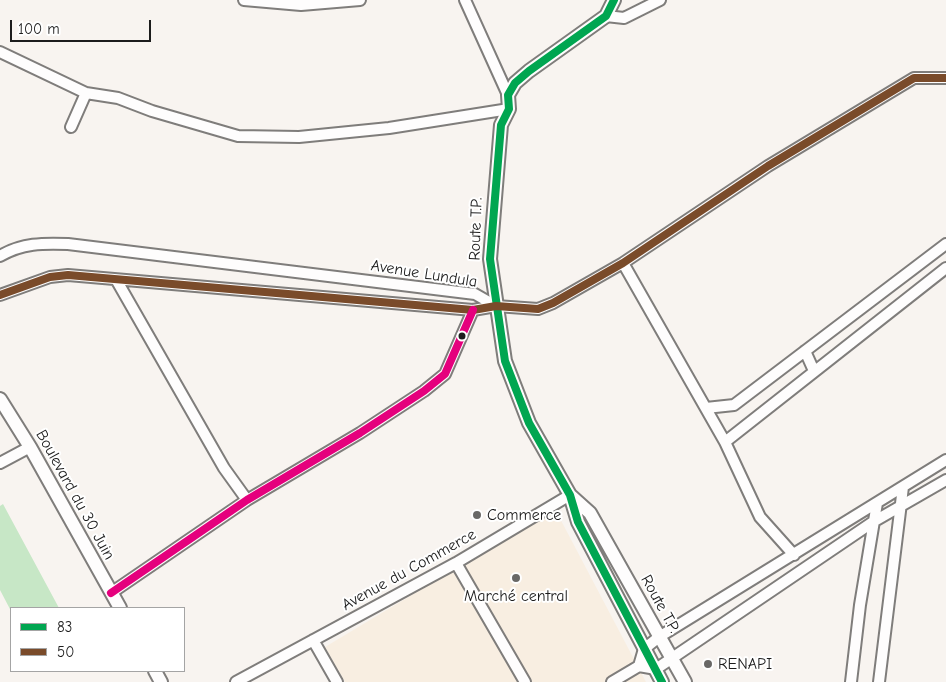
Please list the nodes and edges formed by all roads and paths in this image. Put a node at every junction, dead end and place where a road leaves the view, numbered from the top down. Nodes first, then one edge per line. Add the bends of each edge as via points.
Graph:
1 (244, 0) edge
2 (360, 0) edge
3 (465, 0) edge
4 (614, 0) edge
5 (660, 0) edge
6 (606, 16) junction
7 (0, 52) edge
8 (946, 78) edge
9 (86, 93) junction
10 (508, 95) junction
11 (509, 109) junction
12 (71, 126) dead end
13 (946, 244) edge
14 (0, 256) edge
15 (623, 263) junction
16 (946, 268) edge
17 (117, 281) junction
18 (0, 295) edge
19 (496, 306) junction
20 (473, 310) junction
21 (805, 350) junction
22 (814, 371) junction
23 (0, 399) edge
24 (706, 408) junction
25 (725, 442) junction
26 (30, 447) junction
27 (946, 460) edge
28 (0, 463) edge
29 (946, 480) edge
30 (904, 487) junction
31 (570, 495) junction
32 (248, 500) junction
33 (877, 502) junction
34 (900, 509) junction
35 (873, 522) junction
36 (794, 555) junction
37 (456, 563) junction
38 (111, 592) junction
39 (119, 607) edge
40 (659, 637) junction
41 (313, 640) junction
42 (644, 649) junction
43 (672, 659) junction
44 (639, 666) junction
45 (656, 670) junction
46 (236, 682) edge
47 (337, 682) edge
48 (525, 682) edge
49 (612, 682) edge
50 (662, 682) edge
51 (685, 682) edge
52 (851, 682) edge
53 (879, 682) edge

1 - 2 street via 301,5
3 - 10 street
4 - 6 street
5 - 6 street via 624,18
6 - 10 street via 529,71 515,83
7 - 9 street
8 - 15 street via 914,78 768,166
9 - 11 street via 125,100 238,136 269,138 389,128
9 - 12 street
10 - 11 street, Route T.P.
11 - 19 street, Route T.P. via 500,125 494,192 490,259
13 - 21 street
14 - 19 street, Avenue Lundula via 40,243 68,244 475,294
15 - 19 street via 538,310
15 - 24 street
16 - 22 street
17 - 18 street, Avenue Lundula via 68,275 50,277
17 - 20 street, Avenue Lundula
17 - 32 street via 224,468
19 - 20 street, Avenue Lundula
19 - 31 street, Route T.P. via 505,361 529,423
20 - 32 street via 445,374 360,433
21 - 22 street
21 - 24 street via 734,405
22 - 25 street
23 - 26 street, Boulevard du 30 Juin
24 - 25 street
25 - 36 street via 760,517
26 - 28 street
26 - 38 street, Boulevard du 30 Juin
27 - 30 street
29 - 34 street
30 - 33 street
30 - 34 street
31 - 37 street, Avenue du Commerce
31 - 40 street, Route T.P. via 590,513
31 - 42 street, Route T.P. via 578,522
32 - 38 street
33 - 35 street
33 - 36 street
34 - 35 street
34 - 53 street
35 - 43 street
35 - 52 street
36 - 40 street
37 - 41 street, Avenue du Commerce
37 - 48 street
38 - 39 street, Boulevard du 30 Juin
40 - 42 street
40 - 43 street, Route T.P.
41 - 46 street, Avenue du Commerce
41 - 47 street
42 - 44 street
42 - 45 street, Route T.P.
43 - 45 street
43 - 51 street, Route T.P.
44 - 45 street
44 - 49 street
45 - 50 street, Route T.P.

